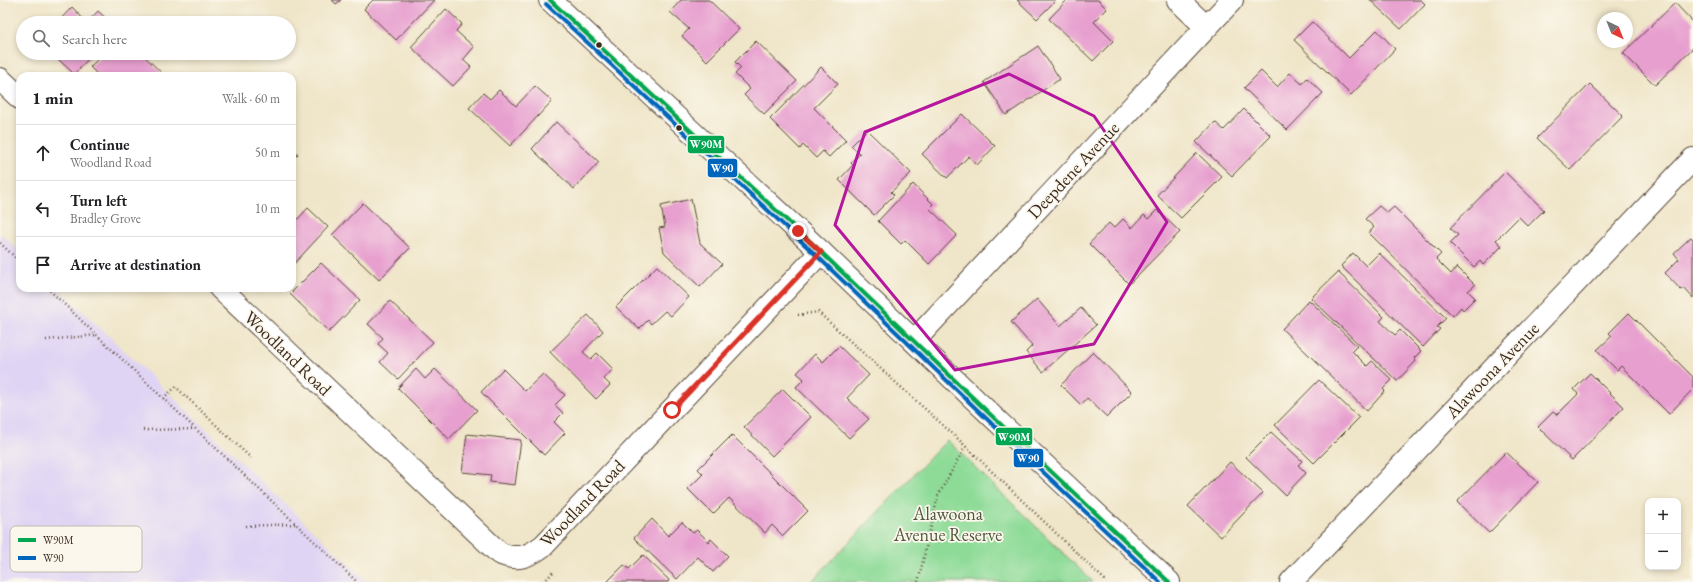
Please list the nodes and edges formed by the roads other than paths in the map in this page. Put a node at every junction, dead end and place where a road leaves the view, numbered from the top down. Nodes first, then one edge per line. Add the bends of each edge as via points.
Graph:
1 (550, 0) edge
2 (1178, 0) edge
3 (1232, 0) edge
4 (1206, 27) junction
5 (0, 79) edge
6 (16, 94) edge
7 (1693, 159) edge
8 (821, 252) junction
9 (224, 292) edge
10 (914, 340) junction
11 (1169, 582) edge
12 (1291, 582) edge

1 - 8 street
2 - 4 street
3 - 4 street, Deepdene Avenue
4 - 10 street, Deepdene Avenue
5 - 6 street
7 - 12 street, Alawoona Avenue
8 - 9 street, Woodland Road via 544,545 532,554 509,558 499,553
8 - 10 street
10 - 11 street

